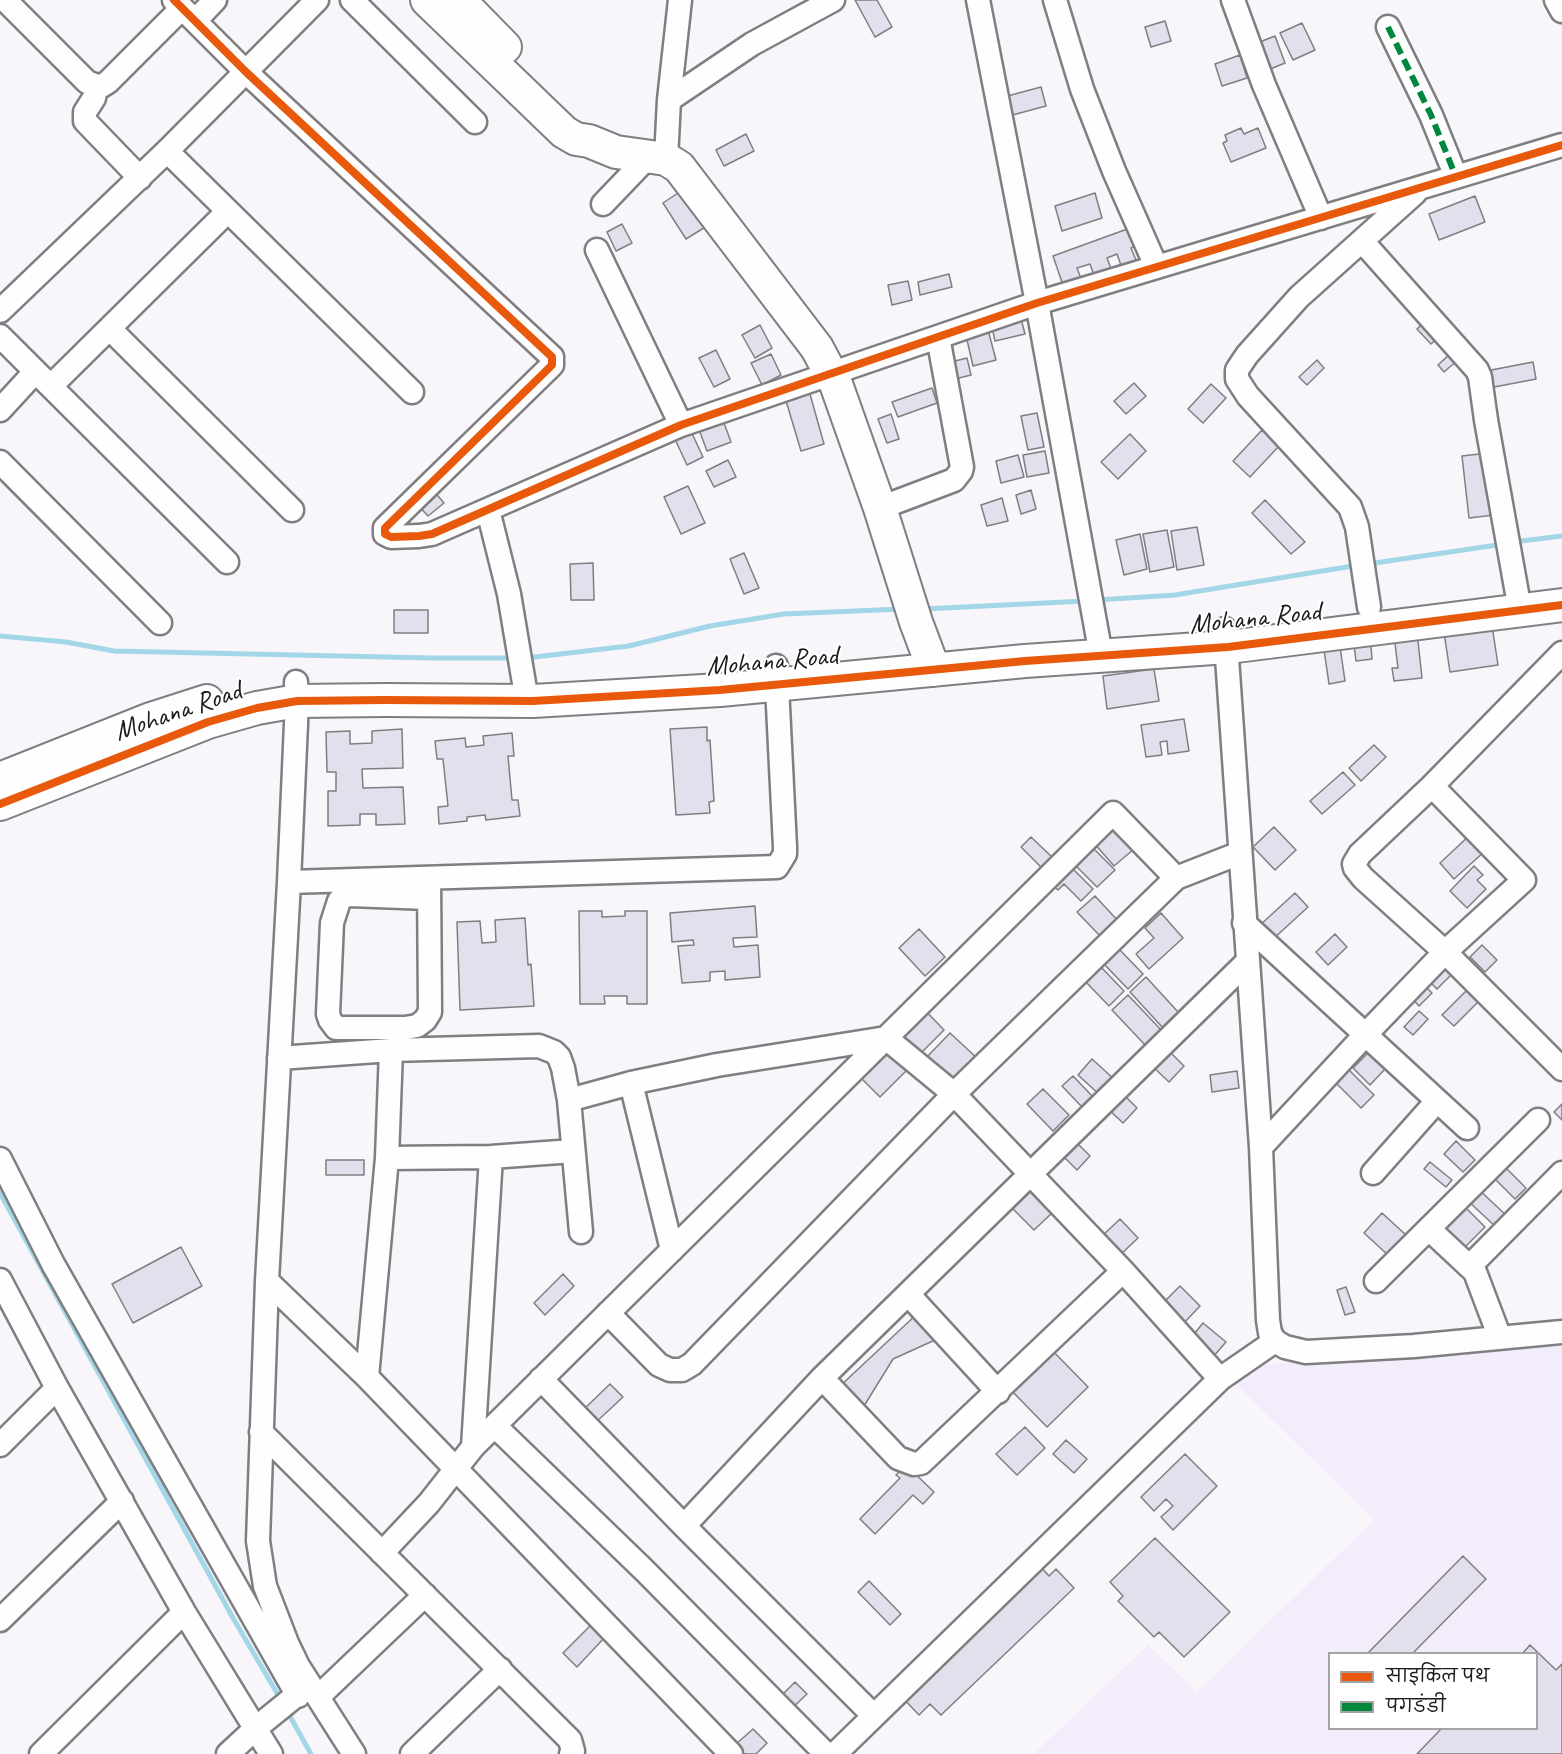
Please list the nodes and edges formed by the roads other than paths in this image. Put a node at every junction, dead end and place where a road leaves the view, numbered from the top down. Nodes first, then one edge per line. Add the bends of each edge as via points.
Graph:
1 (5, 0) edge
2 (215, 0) edge
3 (317, 0) edge
4 (352, 0) edge
5 (427, 0) edge
6 (459, 0) edge
7 (680, 0) edge
8 (833, 0) edge
9 (978, 0) edge
10 (1055, 0) edge
11 (1233, 0) edge
12 (1556, 0) edge
13 (184, 10) edge
14 (1562, 11) edge
15 (1388, 27) dead end
16 (246, 72) junction
17 (96, 87) junction
18 (669, 100) junction
19 (475, 122) dead end
20 (589, 141) junction
21 (1562, 145) edge
22 (167, 151) junction
23 (656, 158) junction
24 (1456, 177) junction
25 (140, 178) junction
26 (1421, 188) junction
27 (603, 204) dead end
28 (228, 211) junction
29 (1321, 218) junction
30 (1362, 240) junction
31 (597, 250) dead end
32 (1156, 266) junction
33 (1037, 303) junction
34 (0, 311) edge
35 (110, 329) junction
36 (0, 336) edge
37 (938, 337) junction
38 (831, 372) junction
39 (43, 379) junction
40 (412, 392) dead end
41 (0, 410) edge
42 (681, 425) junction
43 (0, 462) edge
44 (880, 508) junction
45 (292, 510) dead end
46 (488, 510) junction
47 (227, 562) dead end
48 (1562, 584) edge
49 (1518, 600) junction
50 (1562, 605) edge
51 (1369, 607) junction
52 (160, 623) dead end
53 (1097, 636) junction
54 (1227, 638) junction
55 (1562, 653) edge
56 (931, 661) junction
57 (777, 675) junction
58 (523, 676) junction
59 (296, 692) junction
60 (0, 779) edge
61 (1432, 786) junction
62 (0, 804) edge
63 (1240, 853) junction
64 (1176, 878) junction
65 (289, 882) junction
66 (428, 888) junction
67 (1244, 923) junction
68 (1445, 952) junction
69 (1248, 962) junction
70 (1366, 1034) junction
71 (886, 1038) junction
72 (391, 1050) junction
73 (279, 1058) junction
74 (1562, 1069) edge
75 (631, 1083) junction
76 (954, 1094) junction
77 (569, 1100) junction
78 (1437, 1101) junction
79 (1538, 1120) dead end
80 (1467, 1128) dead end
81 (1261, 1147) junction
82 (573, 1151) junction
83 (492, 1157) junction
84 (387, 1158) junction
85 (0, 1159) edge
86 (1031, 1173) junction
87 (1373, 1173) dead end
88 (1562, 1173) edge
89 (1429, 1228) junction
90 (580, 1232) dead end
91 (672, 1250) junction
92 (1470, 1266) junction
93 (1123, 1271) junction
94 (0, 1280) edge
95 (267, 1281) junction
96 (1376, 1281) dead end
97 (908, 1294) junction
98 (608, 1313) junction
99 (1562, 1332) edge
100 (1500, 1338) junction
101 (1275, 1341) junction
102 (367, 1377) junction
103 (822, 1378) junction
104 (541, 1379) junction
105 (1220, 1379) junction
106 (57, 1388) junction
107 (998, 1392) junction
108 (495, 1426) junction
109 (261, 1432) junction
110 (0, 1444) edge
111 (473, 1447) junction
112 (455, 1470) junction
113 (122, 1501) junction
114 (684, 1526) junction
115 (382, 1552) junction
116 (425, 1595) junction
117 (184, 1612) junction
118 (0, 1620) edge
119 (500, 1669) junction
120 (309, 1693) junction
121 (874, 1716) junction
122 (261, 1724) junction
123 (41, 1754) edge
124 (228, 1754) edge
125 (271, 1754) edge
126 (354, 1754) edge
127 (412, 1754) edge
128 (572, 1754) edge
129 (731, 1754) edge
130 (826, 1754) edge
131 (835, 1754) edge

1 - 17 street
2 - 13 street
3 - 16 street
4 - 19 street
5 - 20 street via 564,132
6 - 20 street via 575,117
7 - 18 street
8 - 18 street via 745,48
9 - 33 street
10 - 32 street via 1082,89
11 - 29 street via 1264,85
12 - 14 street
13 - 16 street
13 - 17 street via 108,82
15 - 24 street
16 - 22 street
16 - 46 street via 552,357 552,365 384,531 391,537 426,535
17 - 25 street via 85,121
18 - 23 street
20 - 23 street via 616,152
21 - 24 street
22 - 25 street
22 - 28 street
23 - 27 street
23 - 38 street via 679,167 817,348
24 - 26 street
25 - 34 street
26 - 29 street
26 - 30 street
28 - 35 street
28 - 40 street
29 - 32 street
30 - 49 street via 1477,370
30 - 51 street via 1284,313 1241,363 1237,379 1248,396 1350,507 1357,526
31 - 42 street
32 - 33 street
33 - 37 street
33 - 53 street
35 - 39 street
35 - 45 street
36 - 39 street
37 - 38 street
37 - 44 street via 961,471 954,480
38 - 42 street
38 - 44 street
39 - 41 street
39 - 47 street
42 - 46 street
43 - 52 street
44 - 56 street
46 - 58 street via 504,571
48 - 49 street, Mohana Road
49 - 50 street, Mohana Road
49 - 51 street, Mohana Road
49 - 54 street, Mohana Road
51 - 54 street, Mohana Road
53 - 54 street, Mohana Road
53 - 56 street, Mohana Road
54 - 63 street
55 - 61 street
56 - 57 street, Mohana Road
57 - 58 street, Mohana Road
57 - 66 street via 785,847 777,867
58 - 59 street, Mohana Road via 357,681
59 - 60 street, Mohana Road via 238,692 176,710
59 - 62 street, Mohana Road via 208,722
59 - 65 street
61 - 68 street via 1354,864 1363,878
61 - 68 street via 1524,880
63 - 64 street
63 - 67 street
64 - 71 street via 1113,813
64 - 76 street
65 - 66 street
65 - 73 street
66 - 66 street via 430,1012 417,1026 336,1028 328,1014 332,923 339,902 350,895
67 - 69 street
67 - 70 street
68 - 70 street
68 - 74 street
69 - 81 street
69 - 86 street
70 - 78 street
70 - 81 street
71 - 75 street
71 - 76 street
71 - 91 street
72 - 73 street
72 - 77 street via 547,1048 559,1057
72 - 84 street
73 - 95 street
75 - 77 street
75 - 91 street
76 - 86 street
76 - 98 street via 693,1364 682,1370 658,1365
77 - 82 street
78 - 80 street
78 - 87 street
79 - 89 street
81 - 101 street via 1268,1320
82 - 83 street
82 - 90 street
83 - 84 street
83 - 111 street
84 - 102 street
85 - 120 street via 53,1264
86 - 93 street
86 - 97 street
88 - 92 street
89 - 92 street
89 - 96 street
91 - 98 street
92 - 100 street via 1479,1279
93 - 105 street
93 - 107 street
94 - 106 street
95 - 102 street
95 - 109 street
97 - 103 street
97 - 107 street
98 - 104 street
99 - 100 street
100 - 101 street via 1306,1352
101 - 105 street
102 - 112 street
103 - 107 street via 898,1458 914,1464 928,1458
103 - 114 street
104 - 108 street
104 - 114 street
105 - 121 street
106 - 110 street
106 - 113 street
108 - 111 street
108 - 130 street
109 - 115 street
109 - 120 street via 258,1528 262,1568 271,1605
111 - 112 street
112 - 115 street
112 - 129 street
113 - 117 street
113 - 118 street
114 - 121 street
115 - 116 street
116 - 119 street
116 - 120 street
117 - 122 street
117 - 123 street
119 - 127 street
119 - 128 street via 570,1740
120 - 122 street
120 - 126 street
121 - 131 street
122 - 124 street
122 - 125 street

